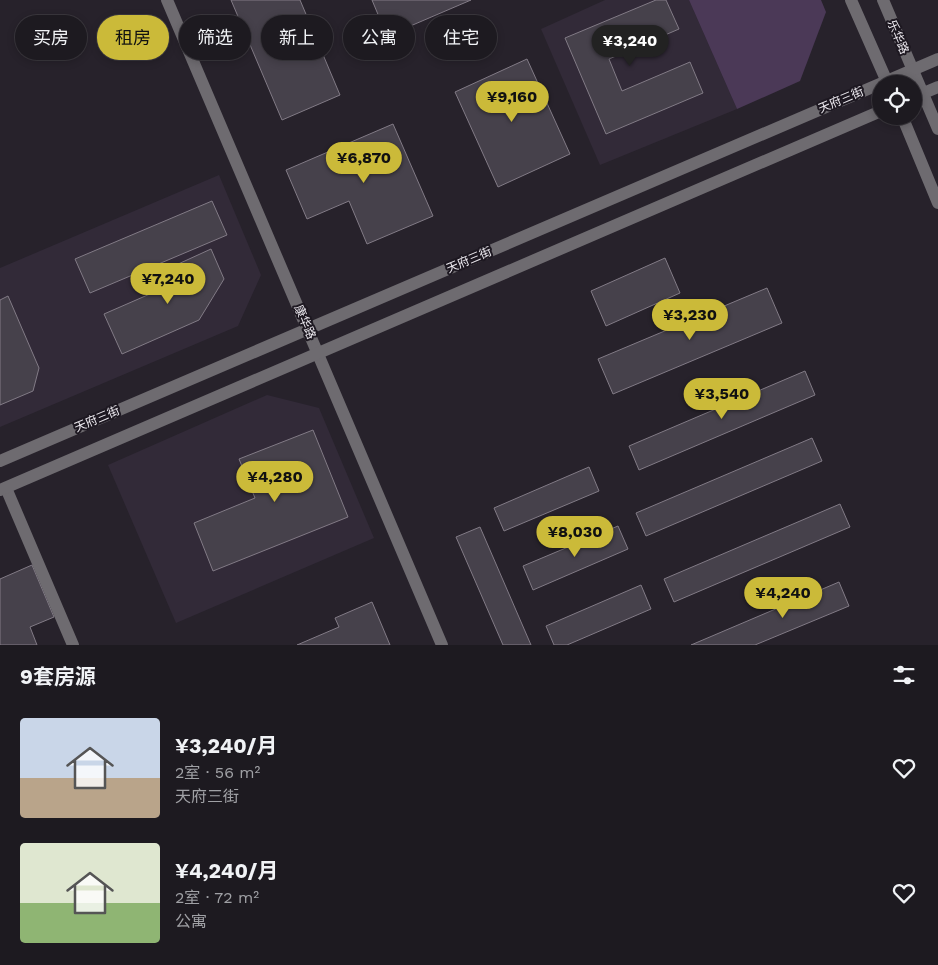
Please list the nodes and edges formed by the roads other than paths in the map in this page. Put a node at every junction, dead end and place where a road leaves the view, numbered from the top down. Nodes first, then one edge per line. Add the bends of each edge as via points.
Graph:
1 (167, 0) edge
2 (851, 0) edge
3 (883, 0) edge
4 (938, 59) edge
5 (912, 70) junction
6 (884, 75) edge
7 (902, 75) edge
8 (913, 75) edge
9 (938, 87) edge
10 (872, 88) edge
11 (922, 93) edge
12 (922, 102) edge
13 (872, 115) edge
14 (906, 125) edge
15 (938, 129) edge
16 (938, 203) edge
17 (308, 329) junction
18 (318, 354) junction
19 (0, 461) edge
20 (3, 489) edge
21 (73, 645) edge
22 (442, 645) edge

1 - 17 street, 康华路
2 - 6 street
3 - 5 street, 乐华路
4 - 5 street, 天府三街
5 - 7 street, 天府三街
5 - 8 street, 乐华路
9 - 11 street
10 - 17 street, 天府三街
12 - 15 street, 乐华路
13 - 18 street
14 - 16 street
17 - 18 street, 康华路
17 - 19 street, 天府三街
18 - 20 street
18 - 22 street, 康华路
20 - 21 street

